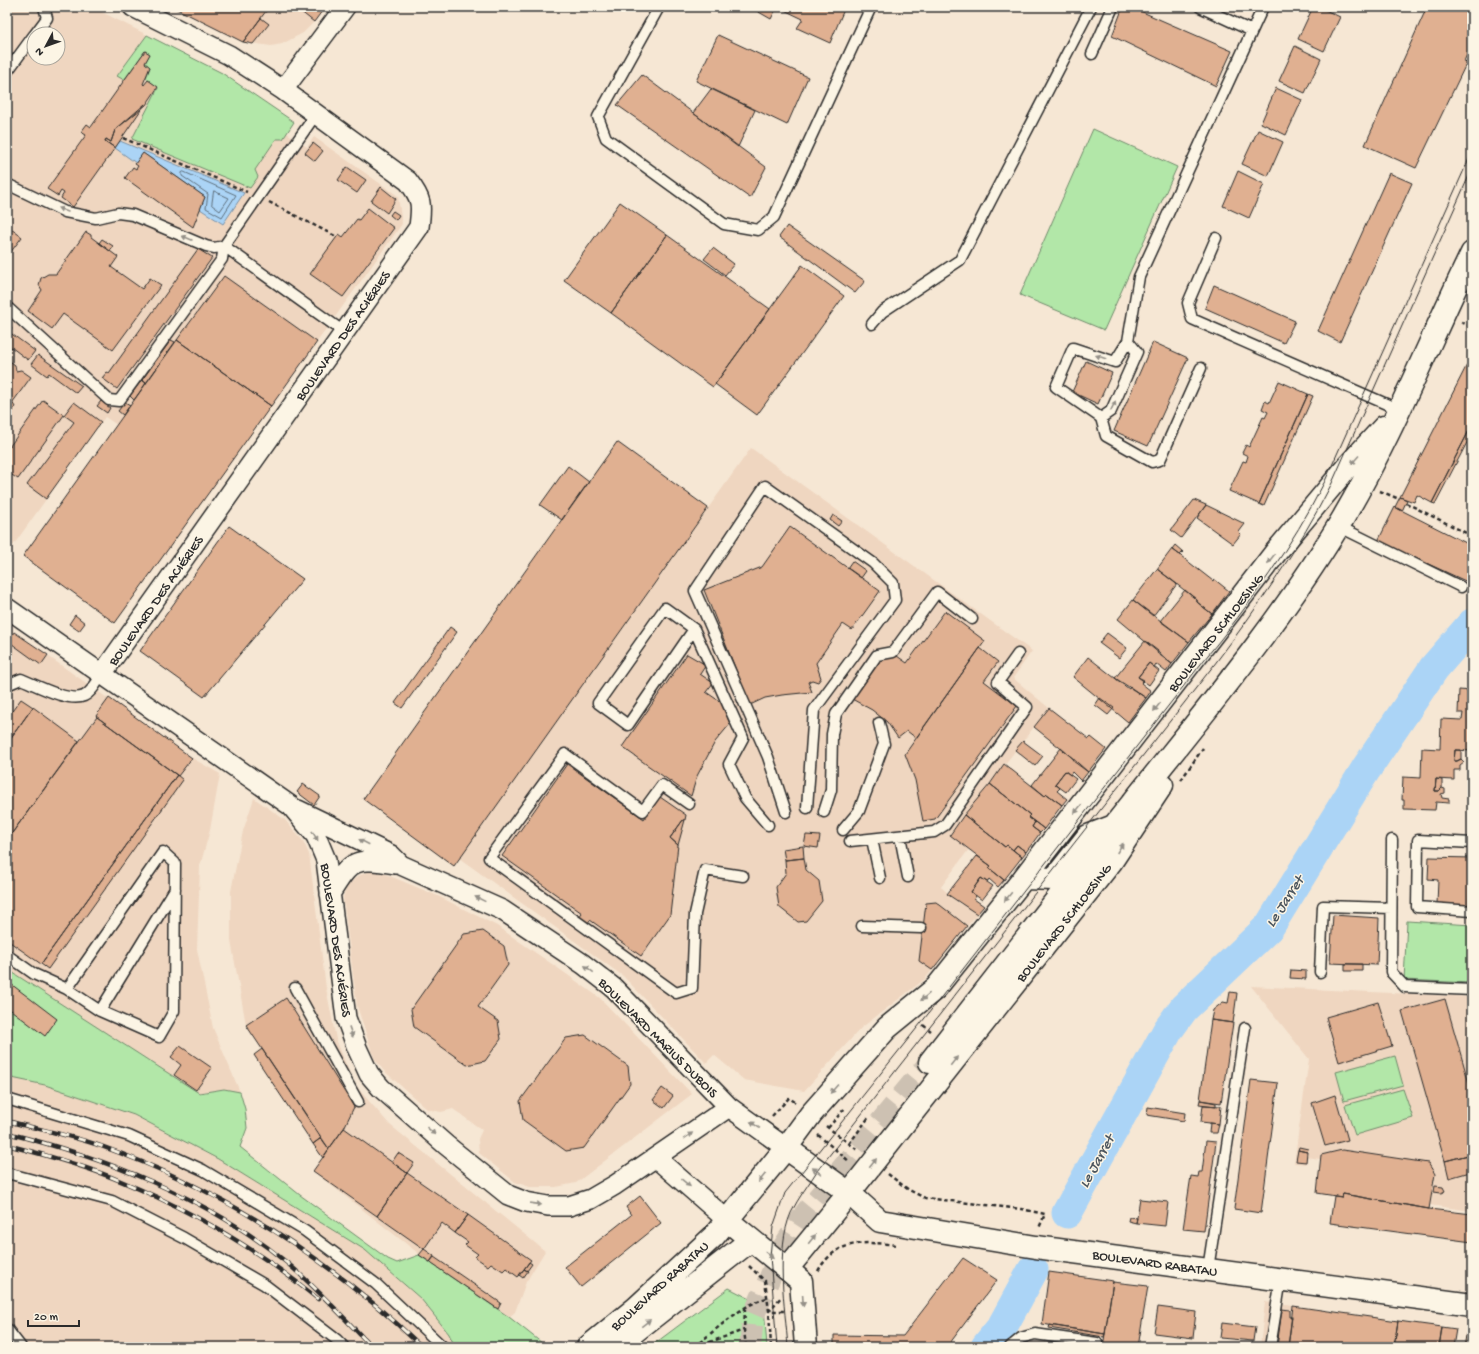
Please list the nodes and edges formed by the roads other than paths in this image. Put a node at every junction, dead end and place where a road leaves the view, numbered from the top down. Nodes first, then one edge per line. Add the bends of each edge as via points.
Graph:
1 (44, 7) edge
2 (132, 7) edge
3 (345, 7) edge
4 (659, 7) edge
5 (871, 7) edge
6 (1091, 7) edge
7 (1113, 7) edge
8 (1200, 7) edge
9 (1263, 7) edge
10 (40, 26) edge
11 (1252, 31) junction
12 (26, 46) edge
13 (1092, 54) dead end
14 (7, 72) edge
15 (283, 90) junction
16 (316, 114) junction
17 (7, 184) edge
18 (1216, 238) dead end
19 (224, 246) junction
20 (1470, 261) edge
21 (7, 307) edge
22 (872, 324) dead end
23 (344, 332) junction
24 (1128, 341) junction
25 (1201, 368) dead end
26 (1400, 410) junction
27 (1101, 418) junction
28 (1338, 526) junction
29 (1461, 588) dead end
30 (7, 608) edge
31 (972, 619) dead end
32 (694, 630) junction
33 (1260, 639) junction
34 (1018, 654) dead end
35 (102, 674) junction
36 (7, 685) edge
37 (879, 723) dead end
38 (689, 804) dead end
39 (291, 806) junction
40 (807, 808) dead end
41 (786, 812) dead end
42 (824, 812) dead end
43 (768, 825) dead end
44 (1114, 826) junction
45 (843, 830) dead end
46 (900, 836) junction
47 (872, 839) junction
48 (1392, 840) dead end
49 (850, 841) dead end
50 (1472, 842) edge
51 (401, 865) junction
52 (743, 876) dead end
53 (908, 877) dead end
54 (880, 878) dead end
55 (1024, 878) junction
56 (176, 888) junction
57 (330, 894) junction
58 (1391, 908) junction
59 (1472, 911) edge
60 (862, 926) dead end
61 (921, 928) dead end
62 (7, 955) edge
63 (1320, 972) dead end
64 (295, 988) dead end
65 (67, 990) junction
66 (1472, 990) edge
67 (100, 1011) junction
68 (1245, 1028) dead end
69 (930, 1062) tunnel mouth
70 (7, 1099) edge
71 (358, 1102) dead end
72 (729, 1107) junction
73 (786, 1148) junction
74 (656, 1158) junction
75 (7, 1173) edge
76 (849, 1193) junction
77 (727, 1220) junction
78 (752, 1240) junction
79 (1208, 1269) junction
80 (792, 1273) junction
81 (1280, 1279) junction
82 (1472, 1305) edge
83 (7, 1329) edge
84 (1097, 1342) dead end
85 (21, 1347) edge
86 (344, 1347) edge
87 (444, 1347) edge
88 (588, 1347) edge
89 (615, 1347) edge
90 (806, 1347) edge
91 (1010, 1347) edge
92 (1270, 1347) edge

1 - 10 lane via 46,18
2 - 15 street, BOULEVARD DES ACIÉRIES via 230,55
3 - 15 street
4 - 5 lane via 598,117 606,138 724,224 758,230 774,217
6 - 22 lane via 960,260 882,312
7 - 13 lane
8 - 11 lane
9 - 11 lane
11 - 24 lane via 1139,277
12 - 14 lane
15 - 16 street, BOULEVARD DES ACIÉRIES
16 - 19 lane
16 - 23 street, BOULEVARD DES ACIÉRIES via 408,181 418,194 421,211 420,227
19 -> 17 lane via 206,246 133,215 118,213 96,218 65,212
18 - 26 lane via 1188,304 1192,319
19 - 21 lane via 222,259 119,401 110,400
19 - 23 lane
20 - 26 main road, BOULEVARD SCHLOESING
23 - 35 street, BOULEVARD DES ACIÉRIES
27 -> 24 lane via 1111,411 1137,352
24 -> 27 lane via 1115,362 1073,348 1056,387
25 - 27 lane via 1160,460 1152,462 1106,436
26 - 28 main road, BOULEVARD SCHLOESING via 1372,467
26 -> 55 main road, BOULEVARD SCHLOESING via 1348,466 1276,552
28 - 29 lane
28 - 33 main road, BOULEVARD SCHLOESING via 1283,611
30 - 35 street
31 - 42 lane via 937,592 893,652 877,655 836,714 832,734 831,790
32 - 32 lane via 628,725 598,703 665,608
32 - 43 lane via 744,738 728,764 745,798
33 - 44 main road, BOULEVARD SCHLOESING
76 -> 33 main road, BOULEVARD SCHLOESING via 1111,862 1165,781 1249,672
34 - 46 lane via 998,682 1027,707 945,825 934,832
35 - 36 lane via 94,688 84,696 68,698 21,679
35 - 39 street, BOULEVARD DES ACIÉRIES
37 - 45 lane via 884,744 859,811
38 - 52 lane via 662,785 643,811 565,754 489,858 676,993 692,988 695,914 704,870
51 -> 39 street, BOULEVARD MARIUS DUBOIS via 391,855
39 -> 57 street, BOULEVARD DES ACIÉRIES via 316,836 326,860
40 - 41 lane via 814,710 895,600 893,584 873,563 765,486 695,591 768,757
44 - 55 main road via 1088,836 1054,879
44 - 69 main road, BOULEVARD SCHLOESING
46 - 47 lane
46 - 53 lane
47 - 49 lane
47 - 54 lane
48 - 58 lane
50 - 59 lane via 1418,840 1417,907
51 - 57 street, BOULEVARD MARIUS DUBOIS via 366,860 353,864 343,873
72 -> 51 street, BOULEVARD MARIUS DUBOIS via 614,988 583,964 502,910
55 -> 73 main road, BOULEVARD SCHLOESING via 936,988 887,1028 813,1123
56 - 65 lane via 176,863 163,852
56 - 67 lane
56 - 67 lane via 174,1011 159,1037
57 -> 74 street, BOULEVARD DES ACIÉRIES via 346,1018 357,1048 370,1074 382,1088 446,1145 508,1195 548,1206 569,1206 590,1199
58 - 63 lane via 1323,906
58 - 66 lane via 1391,972 1405,987
60 - 61 lane
62 - 65 lane via 34,974
64 - 71 lane
65 - 67 lane
68 - 79 lane
70 - 87 lane via 129,1136 203,1170 311,1235 376,1284
73 -> 72 street, BOULEVARD MARIUS DUBOIS
74 -> 72 street, BOULEVARD DES ACIÉRIES
76 -> 73 main road, BOULEVARD RABATAU
73 -> 77 main road, BOULEVARD RABATAU
74 -> 77 street
75 - 86 lane via 112,1201 184,1238 265,1285
76 - 79 main road, BOULEVARD RABATAU via 880,1221 1045,1248
80 -> 76 main road, BOULEVARD SCHLOESING
77 - 78 main road
77 - 88 main road, BOULEVARD RABATAU via 714,1236 642,1303
78 -> 80 main road
89 -> 78 main road, BOULEVARD RABATAU
79 - 81 main road, BOULEVARD RABATAU
80 -> 90 main road via 801,1281
81 - 82 main road, BOULEVARD RABATAU
81 - 92 lane
83 - 85 lane
84 - 91 lane via 1035,1334 1021,1338

